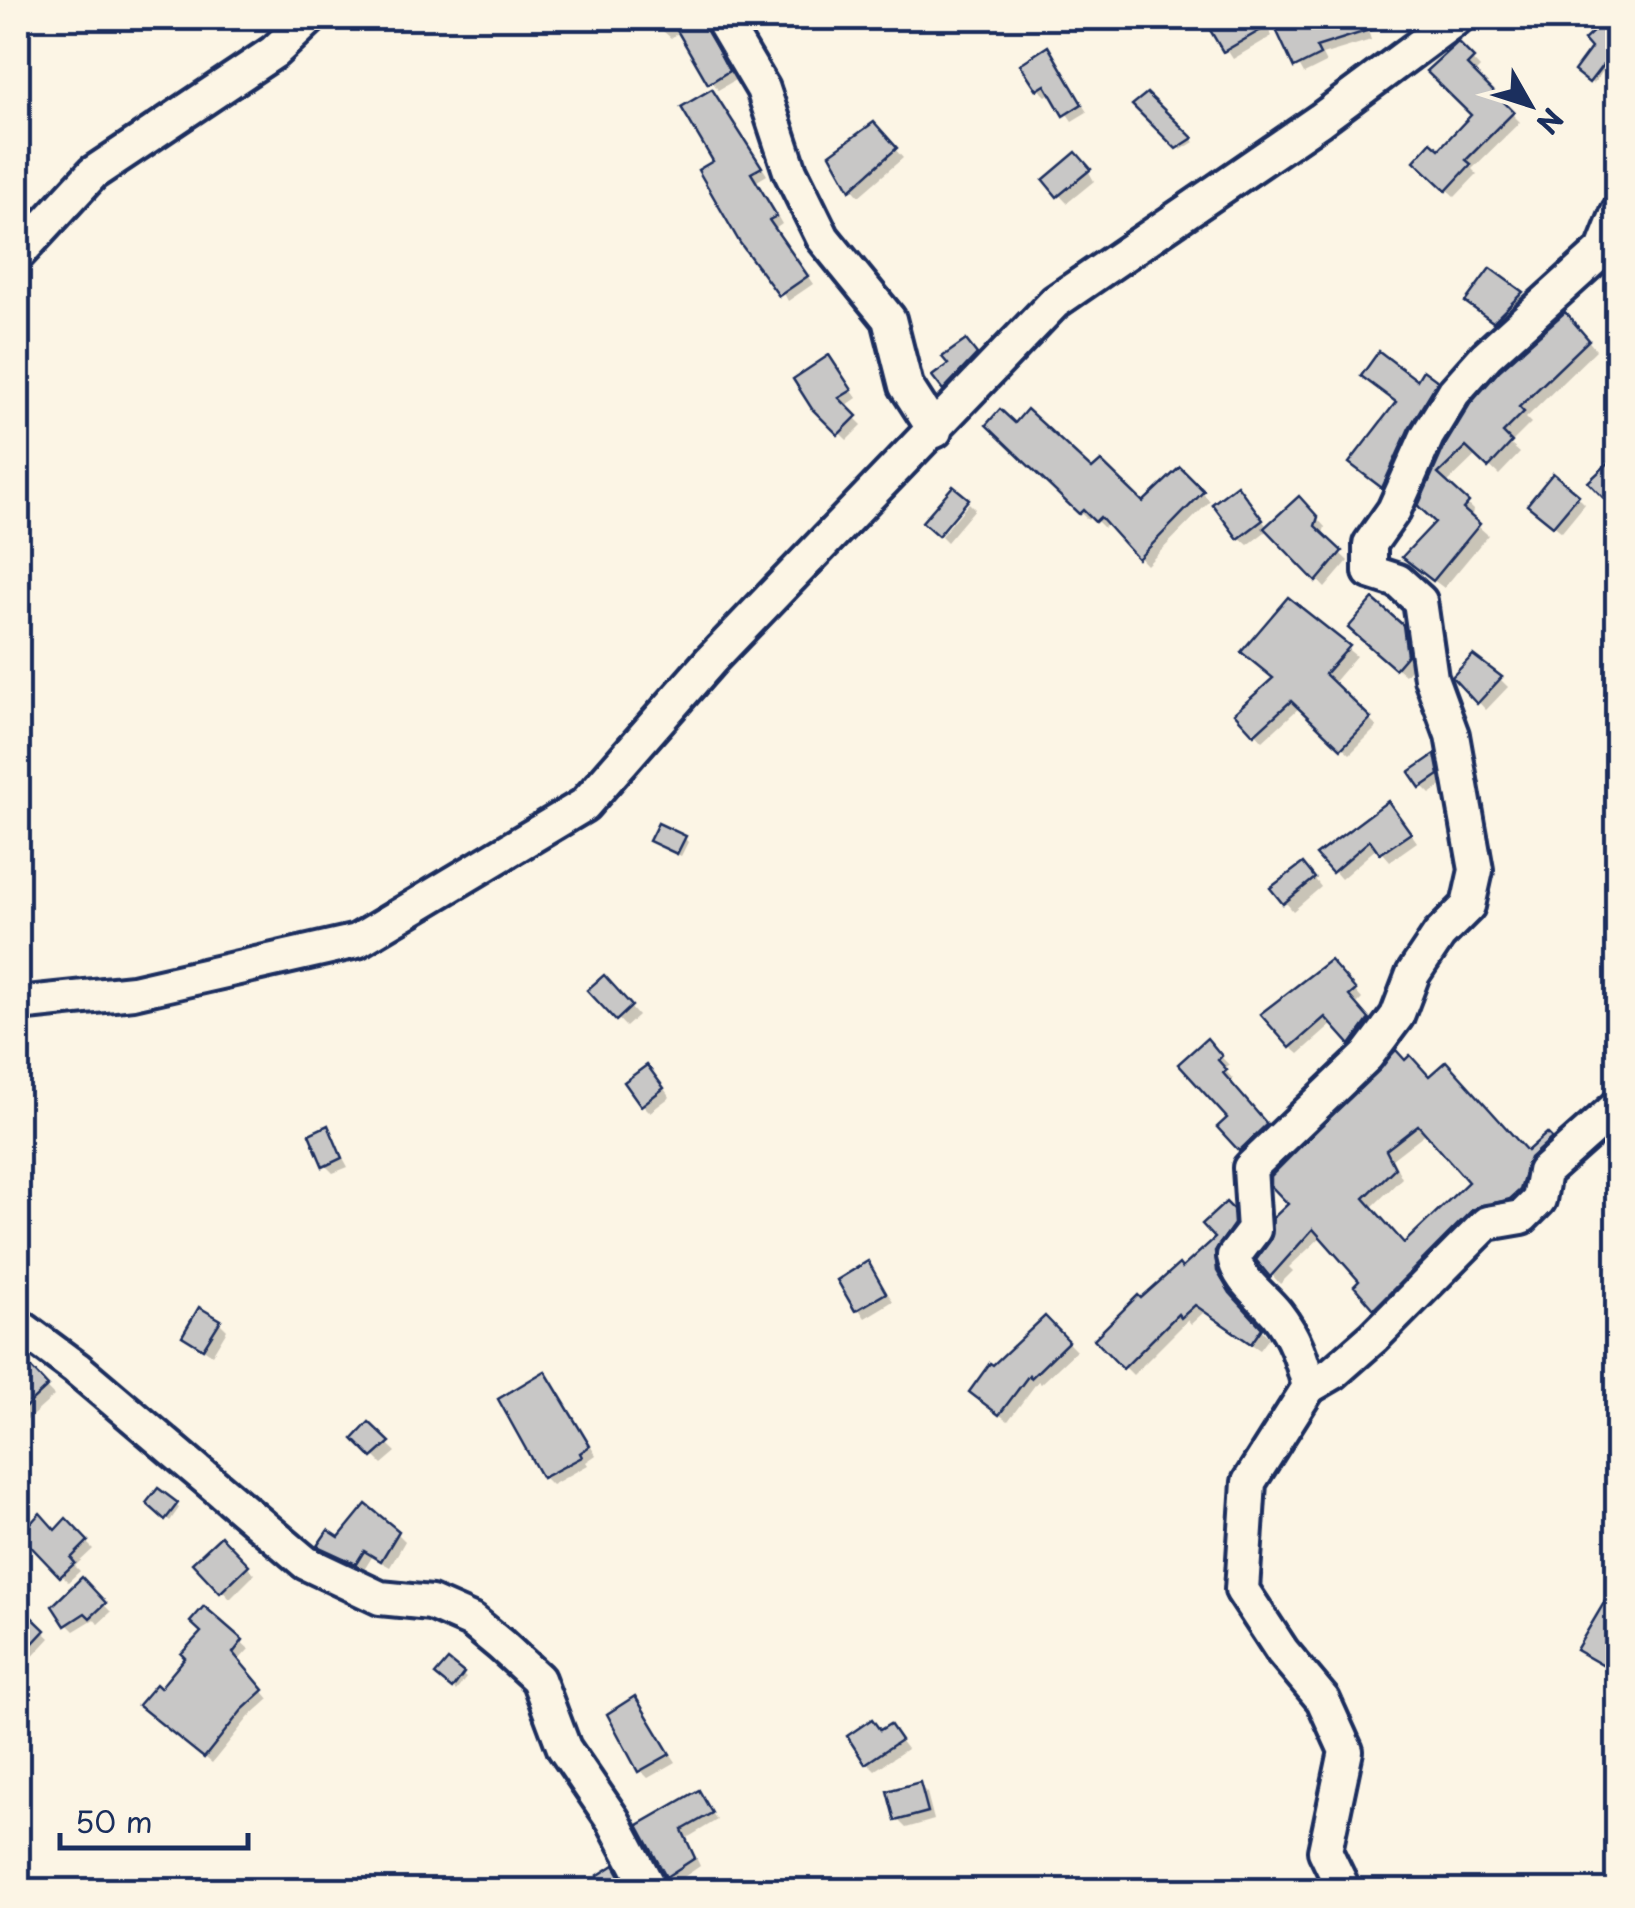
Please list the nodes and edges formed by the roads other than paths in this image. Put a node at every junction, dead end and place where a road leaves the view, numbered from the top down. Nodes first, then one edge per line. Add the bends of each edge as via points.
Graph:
1 (310, 18) edge
2 (721, 18) edge
3 (1457, 18) edge
4 (1618, 212) edge
5 (18, 254) edge
6 (935, 431) junction
7 (18, 1004) edge
8 (1618, 1106) edge
9 (18, 1326) edge
10 (1309, 1387) junction
11 (650, 1890) edge
12 (1344, 1890) edge

1 - 5 street via 274,52 94,173
2 - 6 street via 764,90 790,172 823,238 888,319 906,386
3 - 6 street via 1055,302
4 - 10 street via 1603,250 1454,392 1370,544 1370,572 1398,581 1420,601 1431,678 1469,811 1476,870 1468,906 1412,974 1396,1016 1368,1056 1250,1168 1254,1230 1234,1256 1237,1271 1300,1348
6 - 7 street via 710,660 584,805 357,941 132,992
8 - 10 street via 1544,1172 1539,1200 1522,1217 1488,1222 1360,1349
9 - 11 street via 306,1563 380,1598 431,1603 472,1621 500,1644 538,1678 564,1748
10 - 12 street via 1249,1482 1242,1590 1323,1700 1346,1751 1325,1852

